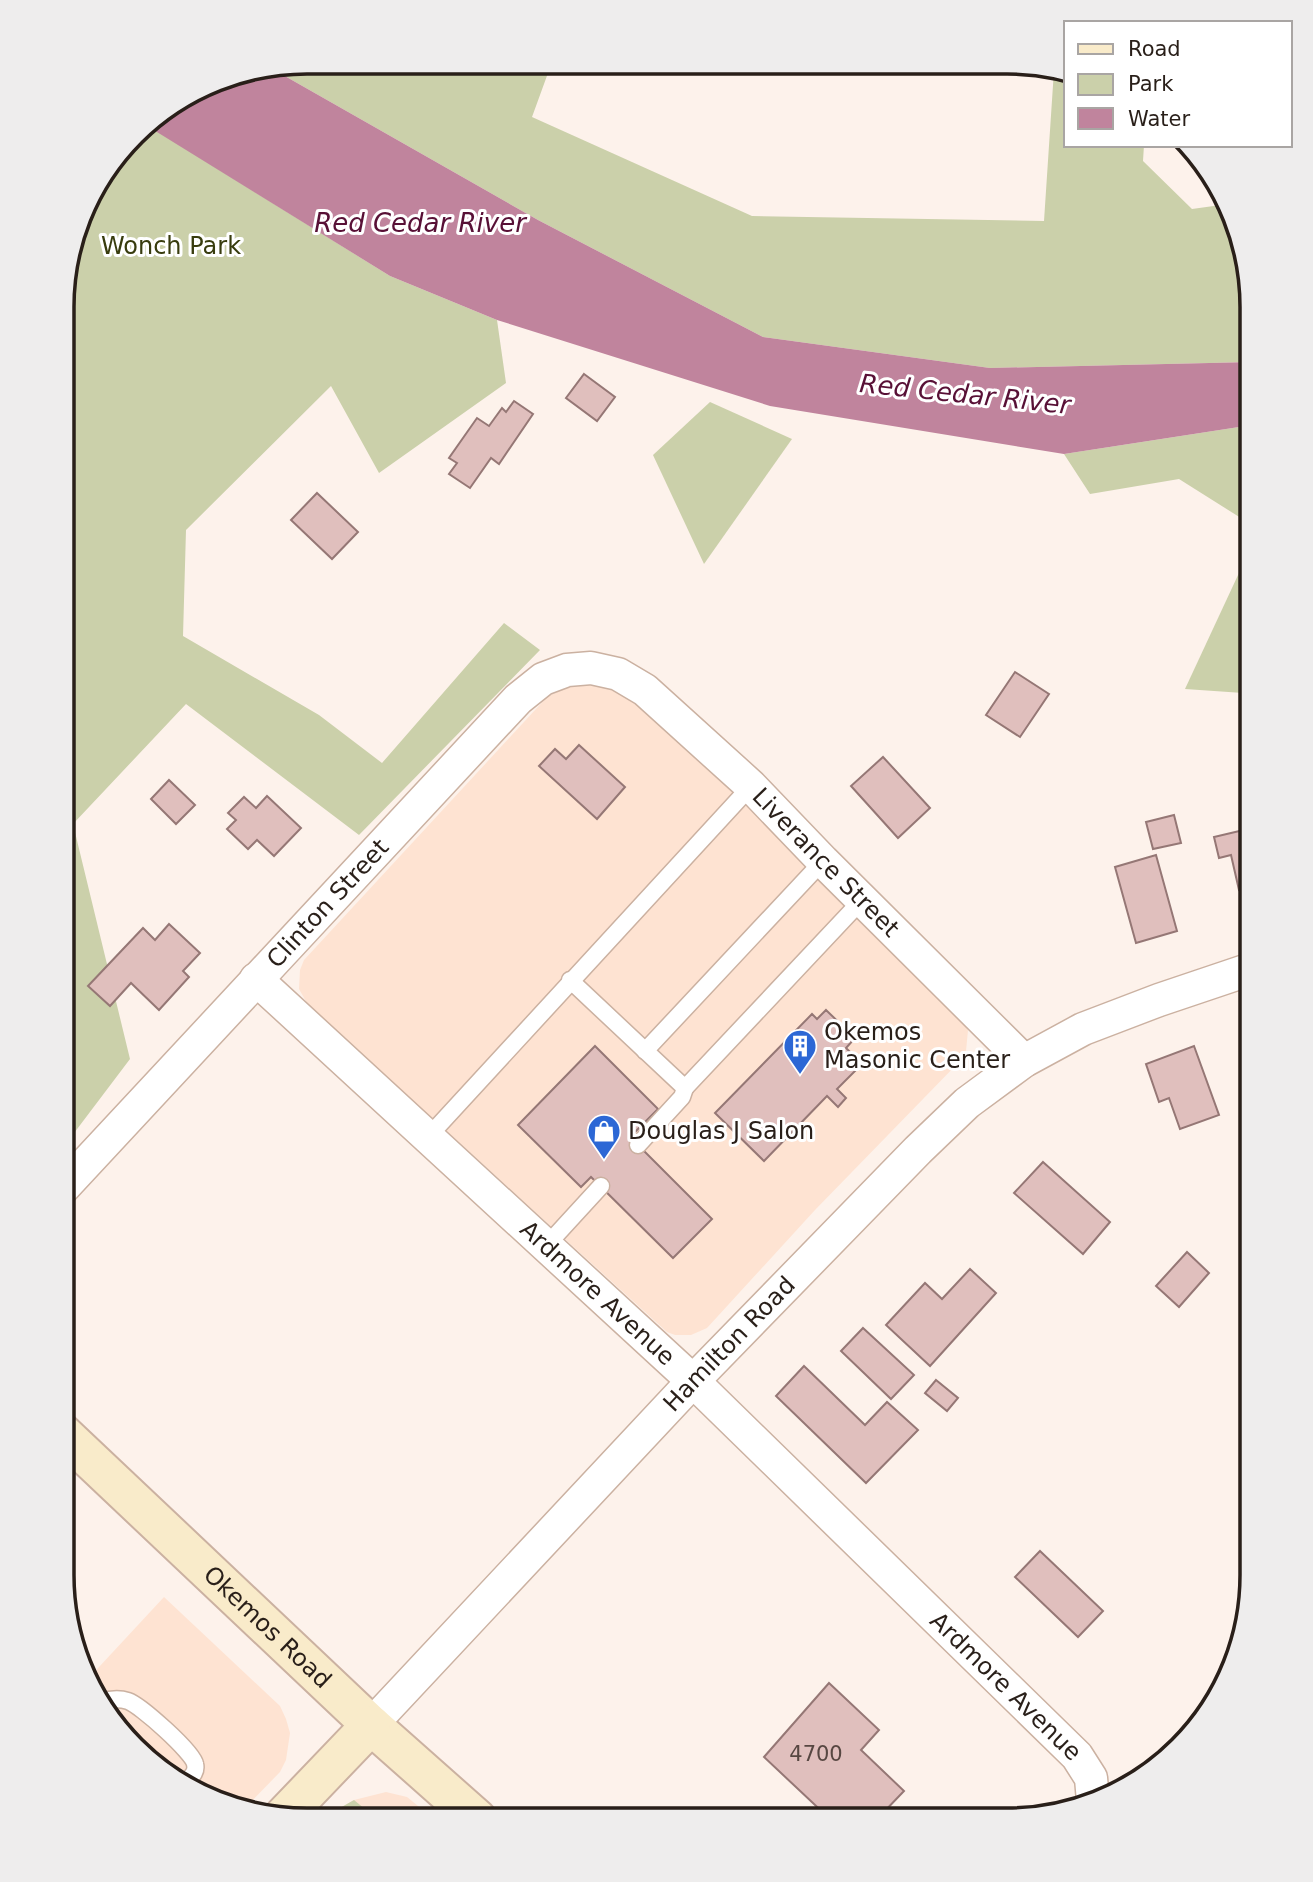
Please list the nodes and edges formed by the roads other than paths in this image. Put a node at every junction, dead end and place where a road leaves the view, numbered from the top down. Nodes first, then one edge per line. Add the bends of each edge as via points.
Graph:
1 (618, 674) joint
2 (751, 786) junction
3 (823, 861) junction
4 (862, 900) junction
5 (1239, 973) edge
6 (256, 979) junction
7 (570, 980) junction
8 (645, 1051) junction
9 (1024, 1061) junction
10 (685, 1088) junction
11 (428, 1137) junction
12 (638, 1145) dead end
13 (74, 1176) edge
14 (601, 1186) dead end
15 (547, 1246) junction
16 (694, 1381) junction
17 (74, 1444) edge
18 (110, 1700) edge
19 (371, 1726) junction
20 (191, 1777) edge
21 (1092, 1791) edge
22 (292, 1808) edge
23 (464, 1808) edge

1 - 2 street, Liverance Street via 645,690
1 - 6 street, Clinton Street via 591,668 567,670 544,679 518,699
2 - 3 street, Liverance Street
2 - 7 lane
3 - 4 street, Liverance Street
3 - 8 lane
4 - 9 street, Liverance Street
4 - 10 lane
5 - 9 street, Hamilton Road via 1083,1029
6 - 11 street, Ardmore Avenue
6 - 13 street, Clinton Street
7 - 8 lane
7 - 11 lane
8 - 10 lane
9 - 16 street, Hamilton Road via 967,1103 918,1150
10 - 12 lane
11 - 15 street, Ardmore Avenue
14 - 15 lane
15 - 16 street, Ardmore Avenue
16 - 19 street, Hamilton Road
16 - 21 street, Ardmore Avenue via 1077,1756 1091,1778
17 - 19 main road, Okemos Road
18 - 20 lane via 137,1705 190,1754 196,1766
19 - 22 main road, Hamilton Road
19 - 23 main road, Okemos Road

